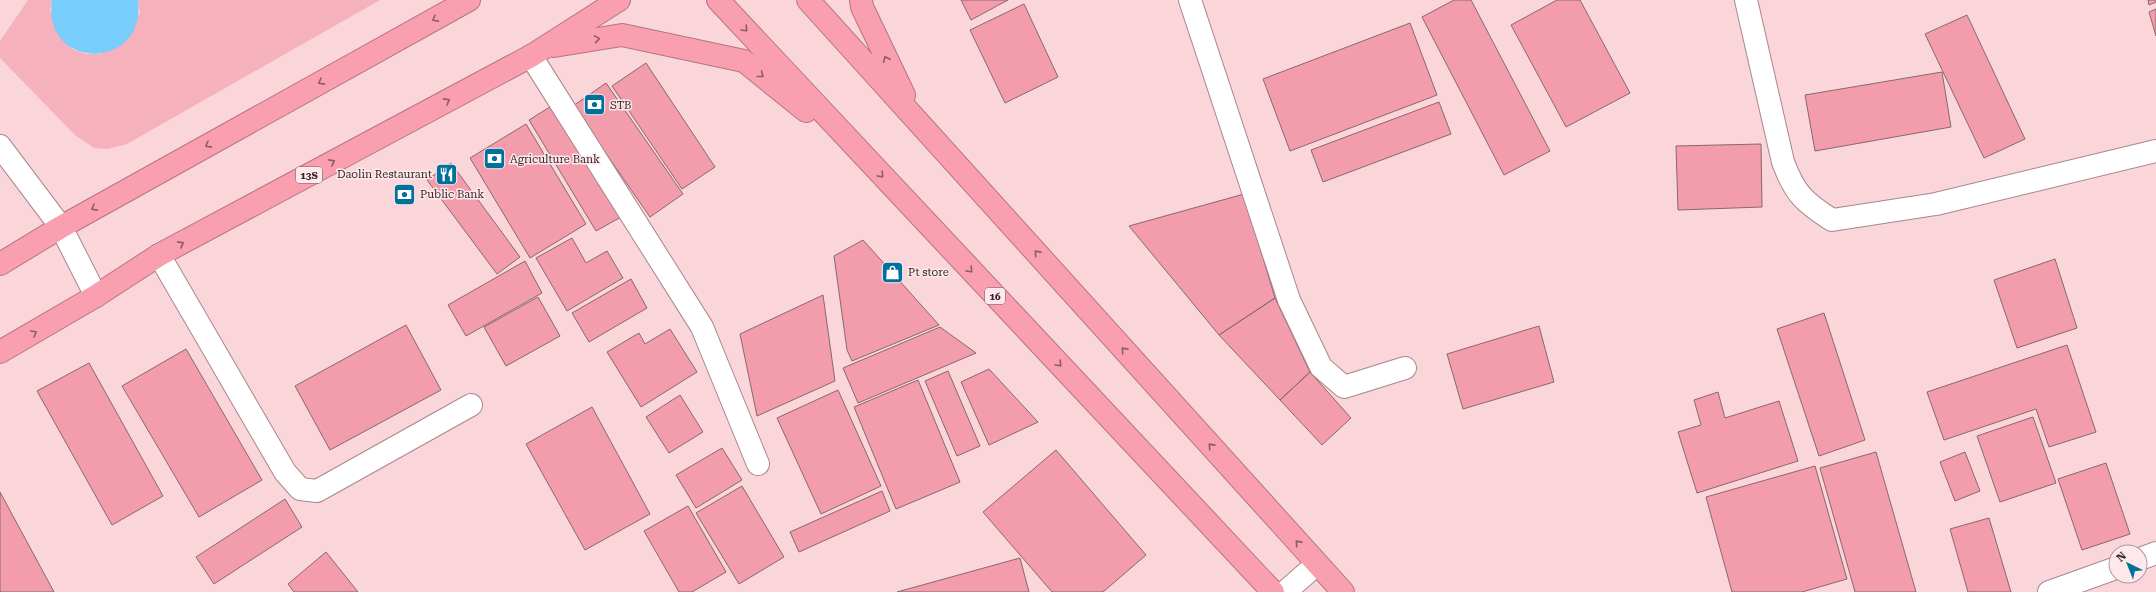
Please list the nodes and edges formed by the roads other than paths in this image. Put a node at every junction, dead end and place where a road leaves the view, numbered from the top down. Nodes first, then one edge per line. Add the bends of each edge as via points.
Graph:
1 (469, 0) edge
2 (619, 0) edge
3 (718, 0) edge
4 (808, 0) edge
5 (861, 0) edge
6 (1190, 0) edge
7 (1746, 0) edge
8 (538, 52) junction
9 (916, 119) junction
10 (0, 146) edge
11 (2156, 151) edge
12 (864, 156) junction
13 (61, 226) junction
14 (159, 255) junction
15 (0, 264) edge
16 (96, 296) junction
17 (0, 352) edge
18 (1405, 368) dead end
19 (471, 405) dead end
20 (758, 464) dead end
21 (1317, 564) junction
22 (2108, 571) edge
23 (1273, 592) edge
24 (1285, 592) edge
25 (1343, 592) edge
26 (2049, 592) edge

1 -> 13 highway
2 - 8 highway, 13S
3 -> 12 highway, 16
4 - 9 highway
9 -> 5 highway via 862,7
6 - 18 street via 1290,300 1321,367 1344,387
7 - 11 street via 1783,162 1792,184 1808,204 1832,220 1936,204
8 -> 12 highway via 622,35 744,61
14 -> 8 highway, 13S
8 - 20 street via 702,327
21 -> 9 highway
10 - 13 street
12 -> 23 highway, 16
13 - 15 highway
13 - 16 street
14 - 16 highway, 13S
14 - 19 street via 285,472 300,489 317,491
17 -> 16 highway, 13S
21 - 24 street
21 - 25 highway
22 - 26 street

